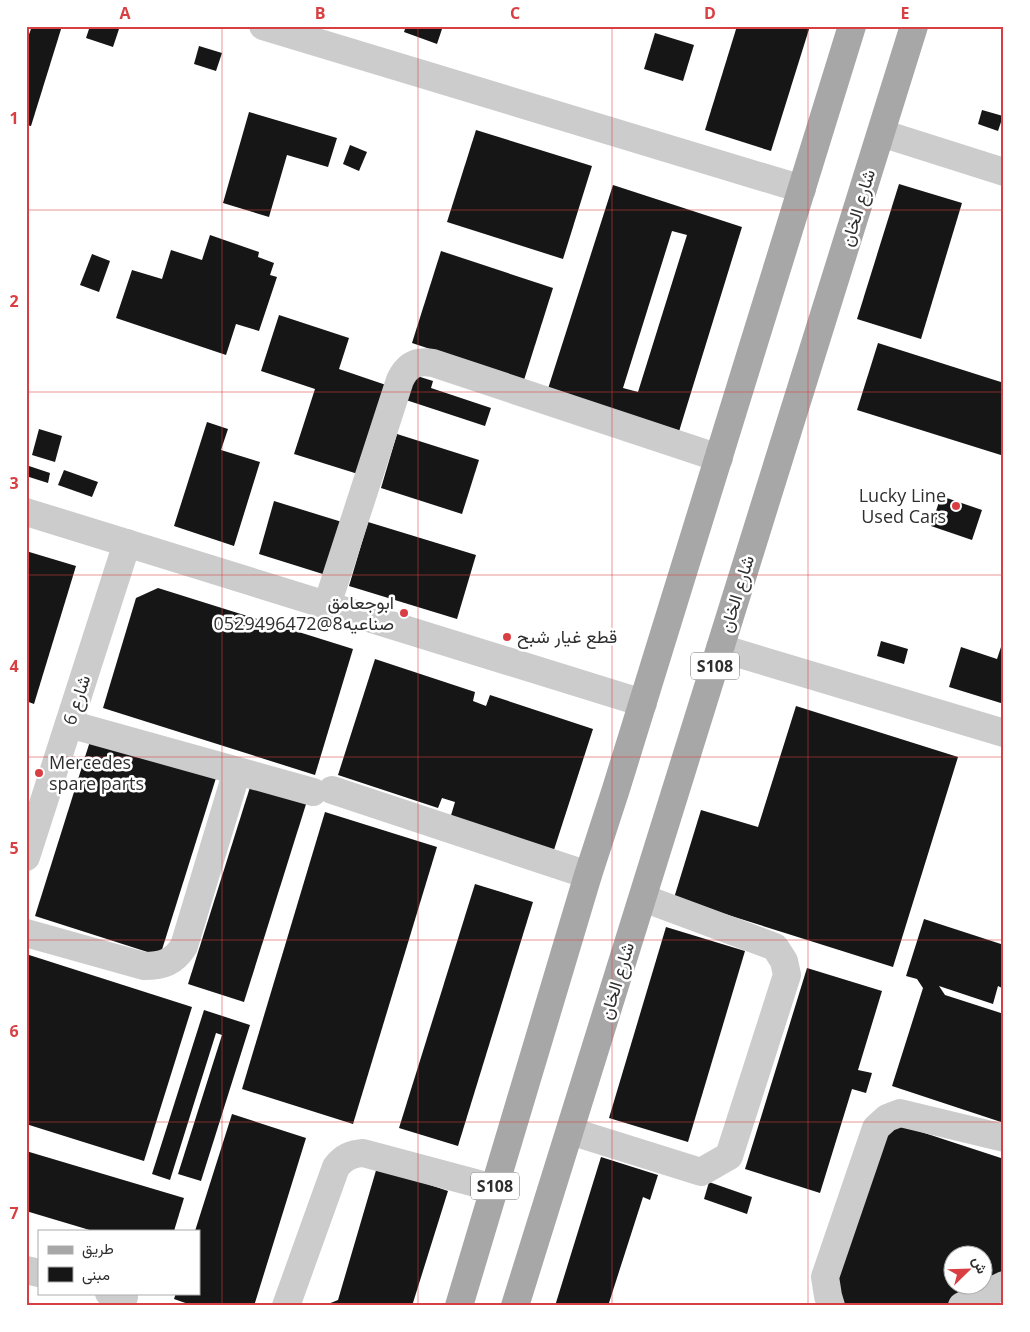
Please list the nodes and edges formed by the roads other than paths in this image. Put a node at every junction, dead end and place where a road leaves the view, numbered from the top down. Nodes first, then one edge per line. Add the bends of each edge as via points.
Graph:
1 (263, 26) edge
2 (852, 26) edge
3 (914, 26) edge
4 (881, 133) junction
5 (1004, 172) edge
6 (802, 189) junction
7 (718, 458) junction
8 (26, 512) edge
9 (127, 543) junction
10 (327, 605) junction
11 (720, 648) junction
12 (643, 703) junction
13 (69, 724) junction
14 (1004, 733) edge
15 (237, 771) junction
16 (26, 857) edge
17 (588, 875) junction
18 (643, 898) junction
19 (26, 933) edge
20 (570, 1131) junction
21 (1004, 1138) edge
22 (494, 1188) junction
23 (1004, 1284) edge
24 (1004, 1304) edge
25 (459, 1305) edge
26 (286, 1306) edge
27 (516, 1306) edge
28 (831, 1306) edge
29 (962, 1306) edge
30 (1000, 1306) edge

1 - 6 lane
2 - 6 main road, S108
3 - 4 main road, شارع الخان / S108
4 - 5 lane
4 - 11 main road, شارع الخان / S108
6 - 7 main road, S108
7 - 10 lane via 433,363 417,363 409,367 400,380
7 - 12 main road, S108
8 - 9 lane
9 - 10 lane
9 - 13 lane, شارع 6
10 - 12 lane
11 - 14 lane
11 - 18 main road, شارع الخان / S108
12 - 17 main road, S108
13 - 15 lane
13 - 16 lane, شارع 6
15 - 17 lane via 323,791
15 - 19 lane via 184,946 178,955 156,966 144,966
17 - 22 main road, S108
18 - 20 main road, شارع الخان / S108
18 - 20 lane via 775,948 784,960 787,975 729,1156 701,1172
20 - 27 main road, شارع الخان / S108
21 - 28 lane via 900,1113 887,1118 876,1128 825,1277
22 - 25 main road, S108
22 - 26 lane via 363,1153 348,1156 333,1174
23 - 29 lane
24 - 30 lane

